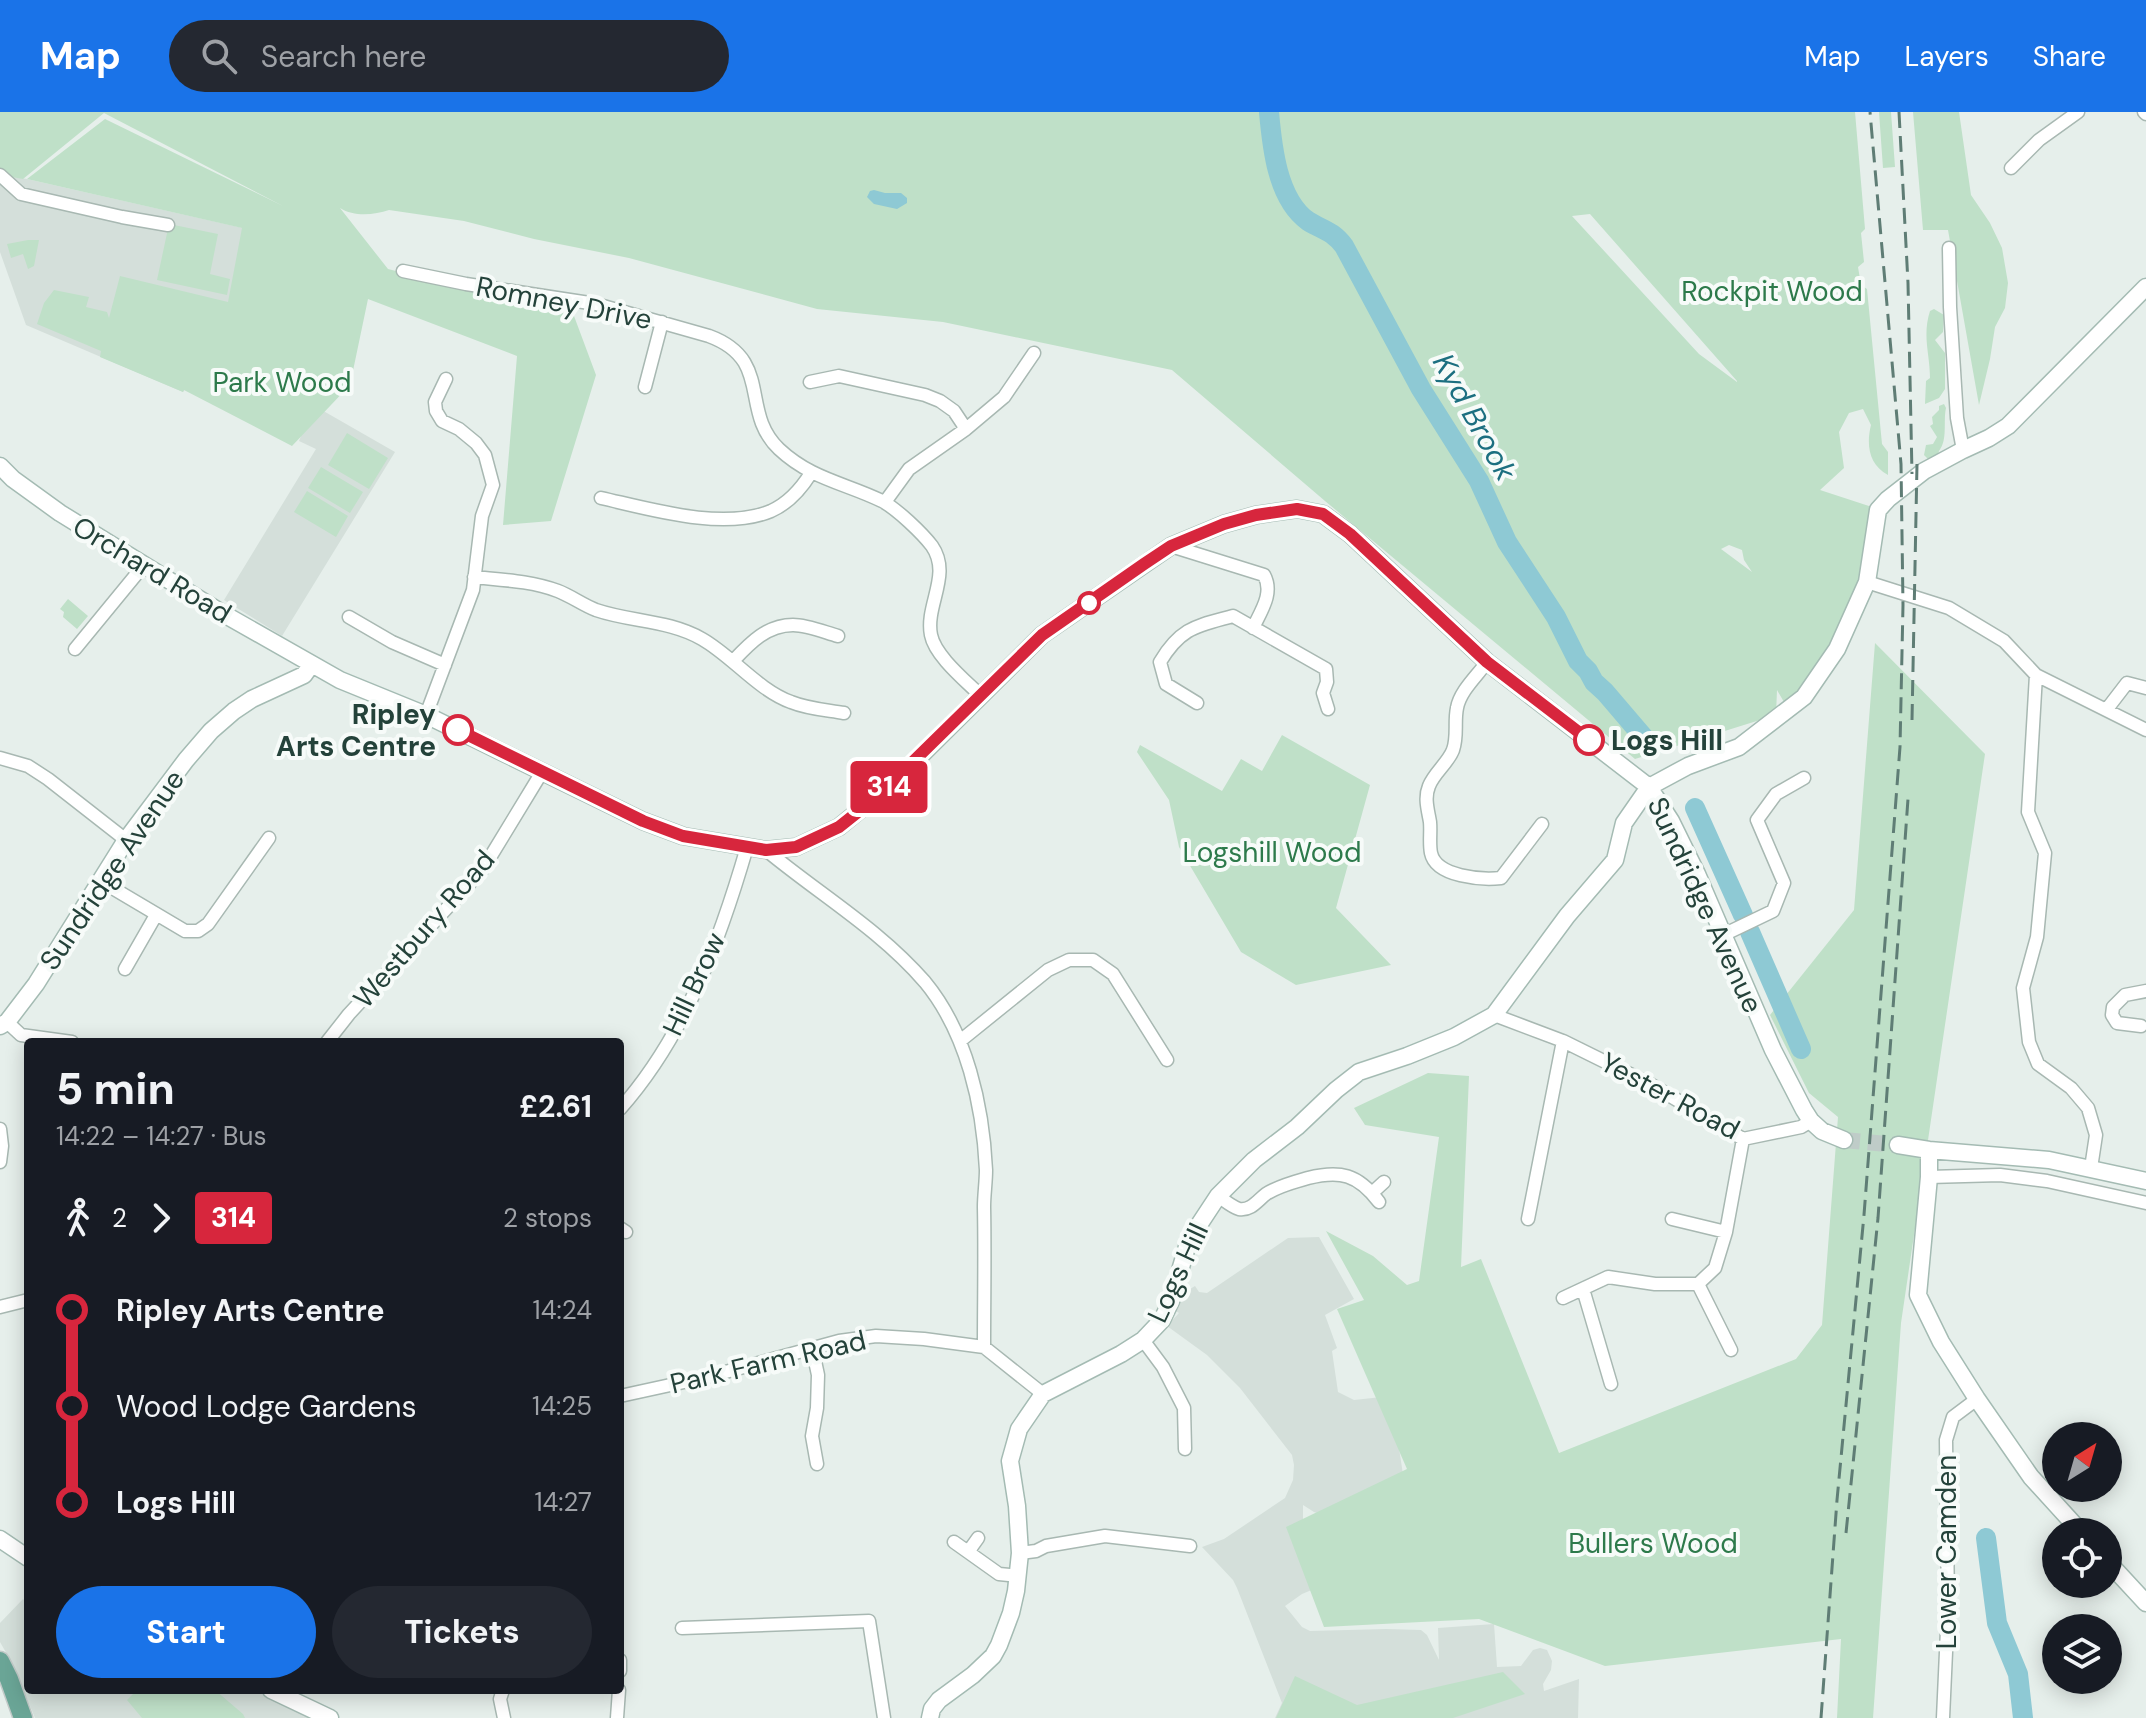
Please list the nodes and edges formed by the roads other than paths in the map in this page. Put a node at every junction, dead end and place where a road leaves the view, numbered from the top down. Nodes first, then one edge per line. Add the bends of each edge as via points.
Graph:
1 (2078, 112) edge
2 (2011, 168) dead end
3 (0, 175) edge
4 (168, 225) dead end
5 (1949, 248) dead end
6 (403, 271) dead end
7 (2146, 287) edge
8 (662, 322) junction
9 (1034, 353) dead end
10 (446, 379) dead end
11 (810, 382) dead end
12 (645, 387) dead end
13 (966, 429) junction
14 (1963, 450) junction
15 (0, 466) edge
16 (811, 473) junction
17 (601, 498) dead end
18 (885, 502) junction
19 (1171, 546) junction
20 (144, 565) junction
21 (474, 577) junction
22 (1867, 582) junction
23 (349, 617) dead end
24 (1253, 628) junction
25 (838, 636) dead end
26 (75, 649) dead end
27 (734, 660) junction
28 (1487, 662) junction
29 (311, 665) junction
30 (445, 665) junction
31 (2036, 675) junction
32 (2146, 688) edge
33 (981, 696) junction
34 (1197, 703) dead end
35 (1328, 709) dead end
36 (2107, 709) junction
37 (844, 713) dead end
38 (426, 715) junction
39 (2146, 730) edge
40 (0, 758) edge
41 (542, 772) junction
42 (1804, 778) dead end
43 (1649, 787) junction
44 (1542, 824) dead end
45 (269, 838) dead end
46 (126, 840) junction
47 (747, 847) junction
48 (796, 847) junction
49 (766, 850) junction
50 (789, 869) junction
51 (99, 880) junction
52 (156, 915) junction
53 (1723, 935) junction
54 (125, 969) dead end
55 (2146, 991) edge
56 (1494, 1015) junction
57 (3, 1024) edge
58 (2141, 1026) dead end
59 (43, 1038) edge
60 (330, 1038) edge
61 (960, 1041) junction
62 (1563, 1041) junction
63 (1167, 1060) dead end
64 (624, 1104) edge
65 (1811, 1121) junction
66 (0, 1129) edge
67 (1743, 1139) junction
68 (1844, 1140) tunnel mouth
69 (1898, 1145) tunnel mouth
70 (1929, 1150) junction
71 (0, 1162) edge
72 (2091, 1168) junction
73 (1929, 1177) junction
74 (2146, 1181) edge
75 (1384, 1182) dead end
76 (1218, 1196) junction
77 (2146, 1203) edge
78 (1528, 1219) dead end
79 (1672, 1219) dead end
80 (1726, 1232) junction
81 (1698, 1284) junction
82 (1583, 1289) junction
83 (1563, 1298) dead end
84 (24, 1301) edge
85 (0, 1307) edge
86 (1143, 1340) junction
87 (812, 1347) junction
88 (984, 1347) junction
89 (1731, 1350) dead end
90 (1611, 1384) dead end
91 (1043, 1394) junction
92 (624, 1395) edge
93 (1977, 1399) junction
94 (1185, 1449) dead end
95 (817, 1464) dead end
96 (2068, 1518) edge
97 (978, 1538) dead end
98 (0, 1539) edge
99 (954, 1542) dead end
100 (1190, 1546) dead end
101 (968, 1552) junction
102 (1020, 1553) junction
103 (24, 1555) edge
104 (1019, 1576) junction
105 (2122, 1577) edge
106 (2146, 1603) edge
107 (682, 1628) dead end
108 (0, 1661) edge
109 (502, 1694) edge
110 (619, 1694) edge
111 (291, 1695) edge
112 (22, 1718) edge
113 (330, 1718) edge
114 (504, 1718) edge
115 (617, 1718) edge
116 (884, 1718) edge
117 (930, 1718) edge
118 (1943, 1718) edge

1 - 2 street
3 - 4 street via 21,194
5 - 14 street
6 - 8 street, Romney Drive via 596,304
7 - 14 street via 2008,426
8 - 12 street
8 - 16 street, Romney Drive via 723,341 738,352 749,370 762,426 777,447
9 - 13 street via 1004,397
10 - 21 street via 436,411 442,421 476,443 493,485 482,516
11 - 13 street via 839,376 925,395 954,411
13 - 18 street via 909,469
14 - 22 street via 1924,471 1878,510
15 - 20 street, Orchard Road via 38,499
16 - 17 street via 786,503 751,517 673,515
16 - 18 street, Romney Drive
18 - 33 street, Romney Drive via 933,548 940,581 930,633 946,661
19 - 24 street via 1264,575 1269,584 1266,601
19 - 28 street, Sundridge Avenue via 1256,515 1297,509 1323,514
19 - 33 street, Sundridge Avenue via 1042,635
20 - 26 street
20 - 29 street, Orchard Road
21 - 27 street via 533,583 595,610 685,630
21 - 30 street
22 - 31 street via 1949,608 2004,641
22 - 43 street via 1837,649 1804,697 1739,747
23 - 30 street
24 - 34 street via 1233,616 1192,628 1172,643 1160,662 1166,684
24 - 35 street via 1326,669 1323,693
25 - 27 street via 794,625 754,639
27 - 37 street via 788,702
28 - 43 street, Sundridge Avenue
28 - 44 street via 1462,695 1456,709 1457,739 1429,786 1431,854 1445,870 1501,878
29 - 38 street, Sundridge Avenue
29 - 46 street, Sundridge Avenue via 304,675 252,699 211,731
30 - 38 street
31 - 36 street
31 - 72 street via 2028,812 2045,853 2037,937 2023,988 2029,1042 2038,1064 2088,1108 2096,1135
32 - 36 street via 2127,683
33 - 48 street, Sundridge Avenue via 878,796 839,827
36 - 39 street
38 - 41 street, Sundridge Avenue
40 - 46 street via 48,779
41 - 47 street, Sundridge Avenue via 683,836
41 - 60 street, Westbury Road via 483,869
42 - 53 street via 1776,794 1757,820 1784,883 1773,911
43 - 53 street, Sundridge Avenue via 1677,834
43 - 56 street, Logs Hill via 1624,823 1615,860
45 - 52 street via 198,931 185,931
46 - 51 street, Sundridge Avenue
47 - 49 street, Sundridge Avenue
47 - 64 street, Hill Brow via 709,959 684,1012 662,1054
48 - 49 street, Sundridge Avenue
48 - 50 street
49 - 50 street
50 - 61 street via 900,957 944,1009
51 - 52 street
51 - 57 street, Sundridge Avenue via 36,984
52 - 54 street
53 - 65 street, Sundridge Avenue
55 - 58 street via 2125,995 2113,1007 2117,1023
56 - 62 street, Yester Road
56 - 76 street, Logs Hill via 1454,1037 1359,1072
57 - 59 street via 21,1035
61 - 63 street via 1048,970 1069,960 1093,960 1113,974
61 - 88 street via 977,1100 986,1174
62 - 67 street, Yester Road
62 - 78 street
65 - 67 street, Yester Road
65 - 68 street
66 - 71 street
67 - 80 street
69 - 70 street
70 - 72 street
70 - 73 street
72 - 74 street
73 - 77 street via 2012,1177
73 - 93 street via 1918,1295
75 - 76 street via 1375,1198 1354,1179 1330,1173 1295,1181 1248,1208 1238,1209
76 - 86 street, Logs Hill via 1189,1240 1162,1320
79 - 80 street
80 - 81 street via 1715,1268
81 - 82 street via 1608,1277
81 - 89 street
82 - 83 street
82 - 90 street
84 - 85 street
86 - 91 street, Logs Hill
86 - 94 street via 1184,1408
87 - 88 street, Park Farm Road via 876,1336
87 - 92 street, Park Farm Road
87 - 95 street via 818,1375 812,1436
88 - 91 street
91 - 102 street, Logs Hill via 1019,1429 1010,1461
93 - 96 street via 2031,1477
93 - 118 street, Lower Camden via 1953,1417 1946,1440
97 - 101 street
98 - 103 street
99 - 101 street
100 - 102 street via 1105,1536
101 - 104 street via 999,1574
102 - 104 street, Logs Hill
104 - 117 street, Logs Hill via 993,1656 939,1700
105 - 106 street
107 - 116 street via 869,1621
108 - 112 main road
109 - 114 street
110 - 115 street
111 - 113 street

